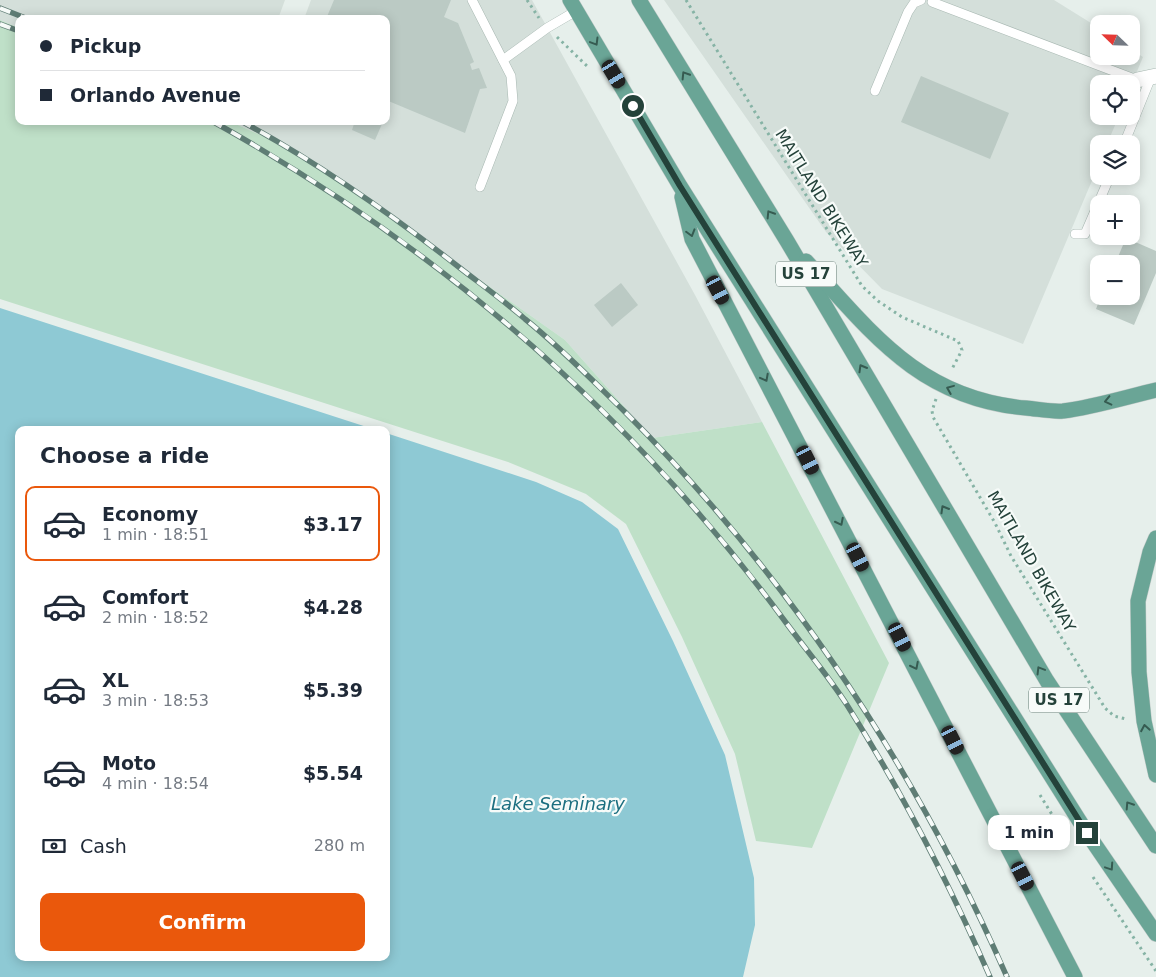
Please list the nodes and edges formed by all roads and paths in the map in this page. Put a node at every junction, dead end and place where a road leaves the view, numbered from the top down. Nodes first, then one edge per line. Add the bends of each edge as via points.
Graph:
1 (472, 0) edge
2 (639, 0) edge
3 (686, 0) edge
4 (928, 1) edge
5 (573, 5) edge
6 (503, 60) junction
7 (1148, 78) edge
8 (875, 91) dead end
9 (1127, 135) edge
10 (1106, 185) edge
11 (680, 186) junction
12 (480, 187) dead end
13 (1075, 234) dead end
14 (787, 240) junction
15 (951, 371) dead end
16 (1156, 390) edge
17 (937, 399) dead end
18 (1156, 538) edge
19 (1130, 720) dead end
20 (1156, 775) edge
21 (1156, 846) edge
22 (1156, 934) edge
23 (1074, 977) edge

1 - 6 lane
14 -> 2 main road, US 17
3 - 15 path, MAITLAND BIKEWAY via 862,286 902,317 958,341 962,350
4 - 7 lane
4 - 8 lane via 914,3 908,12
5 - 6 lane via 548,28
5 -> 11 main road, US 17
6 - 12 lane via 511,76 513,101
7 - 9 lane
10 - 13 lane via 1085,234
11 -> 22 main road, US 17 via 1087,833
11 -> 23 main road via 692,238
16 -> 14 main road via 1062,411 1003,406 974,399 919,374 897,357
21 -> 14 main road, US 17 via 1047,681
17 - 19 path, MAITLAND BIKEWAY via 933,417 1011,556 1105,708 1114,716
20 -> 18 main road via 1143,711 1138,602

